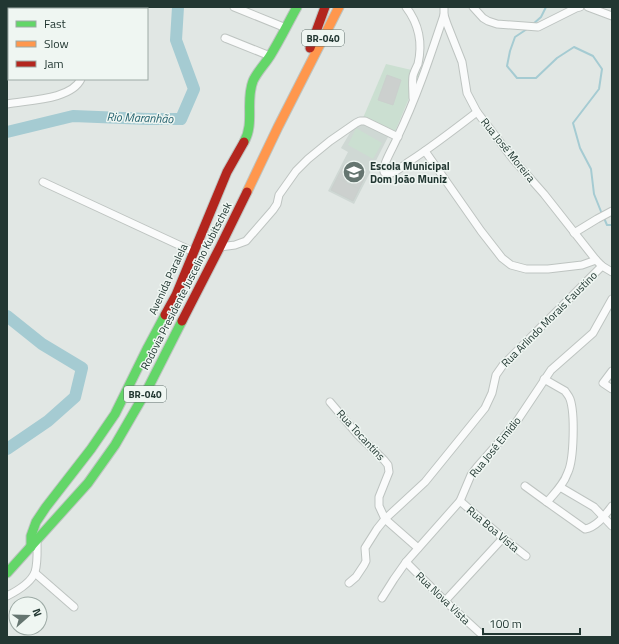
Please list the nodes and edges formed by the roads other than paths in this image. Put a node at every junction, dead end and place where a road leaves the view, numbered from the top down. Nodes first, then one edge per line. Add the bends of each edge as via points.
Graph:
1 (235, 7) edge
2 (297, 7) edge
3 (325, 7) edge
4 (339, 7) edge
5 (406, 7) edge
6 (444, 7) edge
7 (473, 7) edge
8 (580, 7) edge
9 (588, 7) edge
10 (444, 15) junction
11 (612, 16) edge
12 (286, 28) junction
13 (225, 38) dead end
14 (270, 56) junction
15 (308, 70) junction
16 (81, 80) edge
17 (413, 101) junction
18 (7, 104) edge
19 (477, 112) junction
20 (398, 137) junction
21 (425, 152) junction
22 (43, 182) dead end
23 (610, 212) edge
24 (574, 233) junction
25 (220, 247) junction
26 (194, 252) junction
27 (599, 263) junction
28 (612, 272) edge
29 (612, 299) edge
30 (612, 371) edge
31 (544, 379) junction
32 (612, 389) edge
33 (330, 402) dead end
34 (525, 486) dead end
35 (560, 487) junction
36 (460, 501) junction
37 (547, 502) junction
38 (612, 506) edge
39 (604, 517) junction
40 (385, 519) junction
41 (612, 526) edge
42 (503, 538) junction
43 (34, 544) junction
44 (418, 548) junction
45 (526, 556) dead end
46 (406, 562) junction
47 (7, 573) edge
48 (35, 573) junction
49 (349, 583) dead end
50 (7, 596) edge
51 (382, 598) dead end
52 (446, 601) junction
53 (74, 607) dead end
54 (480, 633) dead end

1 - 12 street
2 - 12 main road, Avenida Paralela
3 - 15 main road via 311,46
4 - 15 main road, Rodovia Presidente Juscelino Kubitschek / BR-040
5 - 17 street via 420,36 418,64 413,82
6 - 10 street, Rua José Moreira
7 - 8 street via 483,18 497,24 538,27
9 - 11 street
10 - 17 street
10 - 19 street, Rua José Moreira via 462,62 467,94
12 - 14 main road, Avenida Paralela
13 - 14 street
14 - 26 main road, Avenida Paralela via 251,85 247,137 228,172
15 - 25 main road, Rodovia Presidente Juscelino Kubitschek / BR-040
16 - 18 street via 75,87 58,95
17 - 20 street
19 - 21 street
19 - 24 street, Rua José Moreira
20 - 21 street via 384,166 385,173 395,171
20 - 25 street via 364,121 356,123 330,141 296,171 279,195 273,210 246,241 235,246
21 - 27 street via 502,258 511,265 526,270
22 - 26 street
23 - 24 street
24 - 27 street, Rua José Moreira
25 - 43 main road, Rodovia Presidente Juscelino Kubitschek / BR-040 via 148,388 115,445 88,483
26 - 43 main road, Avenida Paralela via 176,295 119,408 36,522 31,536
27 - 28 street, Rua José Moreira
27 - 40 street, Rua Arlindo Morais Faustino via 503,365 496,375 485,408 425,482
29 - 31 street, Rua José Emídio via 593,333 554,366
30 - 32 street via 603,383
31 - 35 street via 565,392 570,397 572,406 572,456 569,471
31 - 36 street, Rua José Emídio via 515,424 471,475
33 - 40 street, Rua Tocantins via 388,465 389,472 378,501
34 - 37 street
35 - 37 street
35 - 39 street via 586,502
36 - 42 street, Rua Boa Vista
36 - 44 street, Rua José Emídio
37 - 39 street via 585,529
38 - 39 street
39 - 41 street
40 - 44 street, Rua Tocantins
40 - 49 street, Rua Arlindo Morais Faustino via 365,548 364,565
42 - 45 street, Rua Boa Vista
42 - 52 street
43 - 47 main road, Rodovia Presidente Juscelino Kubitschek / BR-040
43 - 48 street via 37,560
44 - 46 street, Rua José Emídio
46 - 51 street, Rua José Emídio
46 - 52 street, Rua Nova Vista
48 - 50 street via 22,588
48 - 53 street
52 - 54 street, Rua Nova Vista

